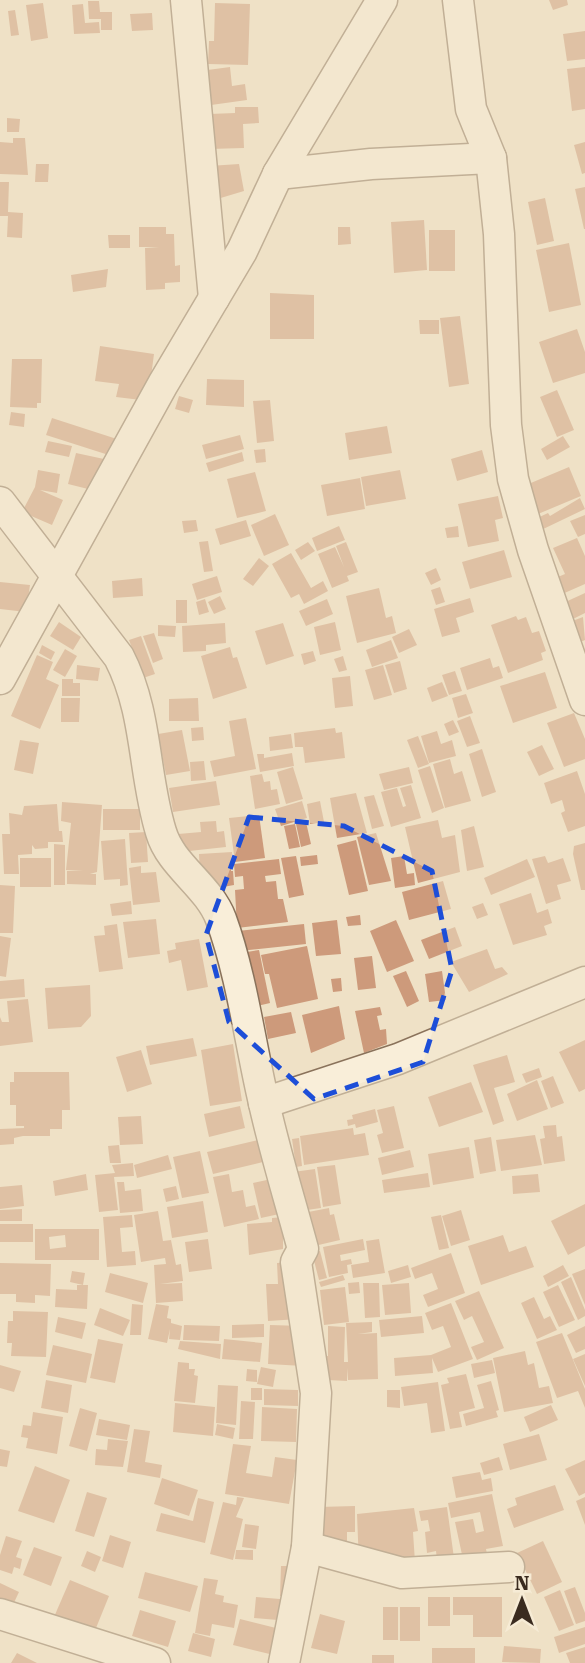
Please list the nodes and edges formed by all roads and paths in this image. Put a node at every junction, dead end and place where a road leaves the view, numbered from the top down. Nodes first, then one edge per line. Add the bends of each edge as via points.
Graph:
1 (186, 0) edge
2 (382, 0) edge
3 (457, 0) edge
4 (491, 158) junction
5 (278, 174) junction
6 (214, 298) junction
7 (0, 502) edge
8 (56, 575) junction
9 (0, 679) edge
10 (585, 700) edge
11 (585, 982) edge
12 (264, 1104) junction
13 (307, 1547) junction
14 (509, 1567) dead end
15 (0, 1614) edge
16 (155, 1663) edge
17 (284, 1663) edge

1 - 6 street
2 - 5 street
3 - 4 street via 471,109
4 - 5 street
4 - 10 street via 513,480
5 - 6 street
6 - 8 street
7 - 8 street
8 - 9 street
8 - 12 street via 130,678 161,834 211,897 221,919
11 - 12 street via 398,1059
12 - 13 street via 303,1248 296,1262 316,1393
13 - 14 street via 402,1573
13 - 17 street
15 - 16 street

